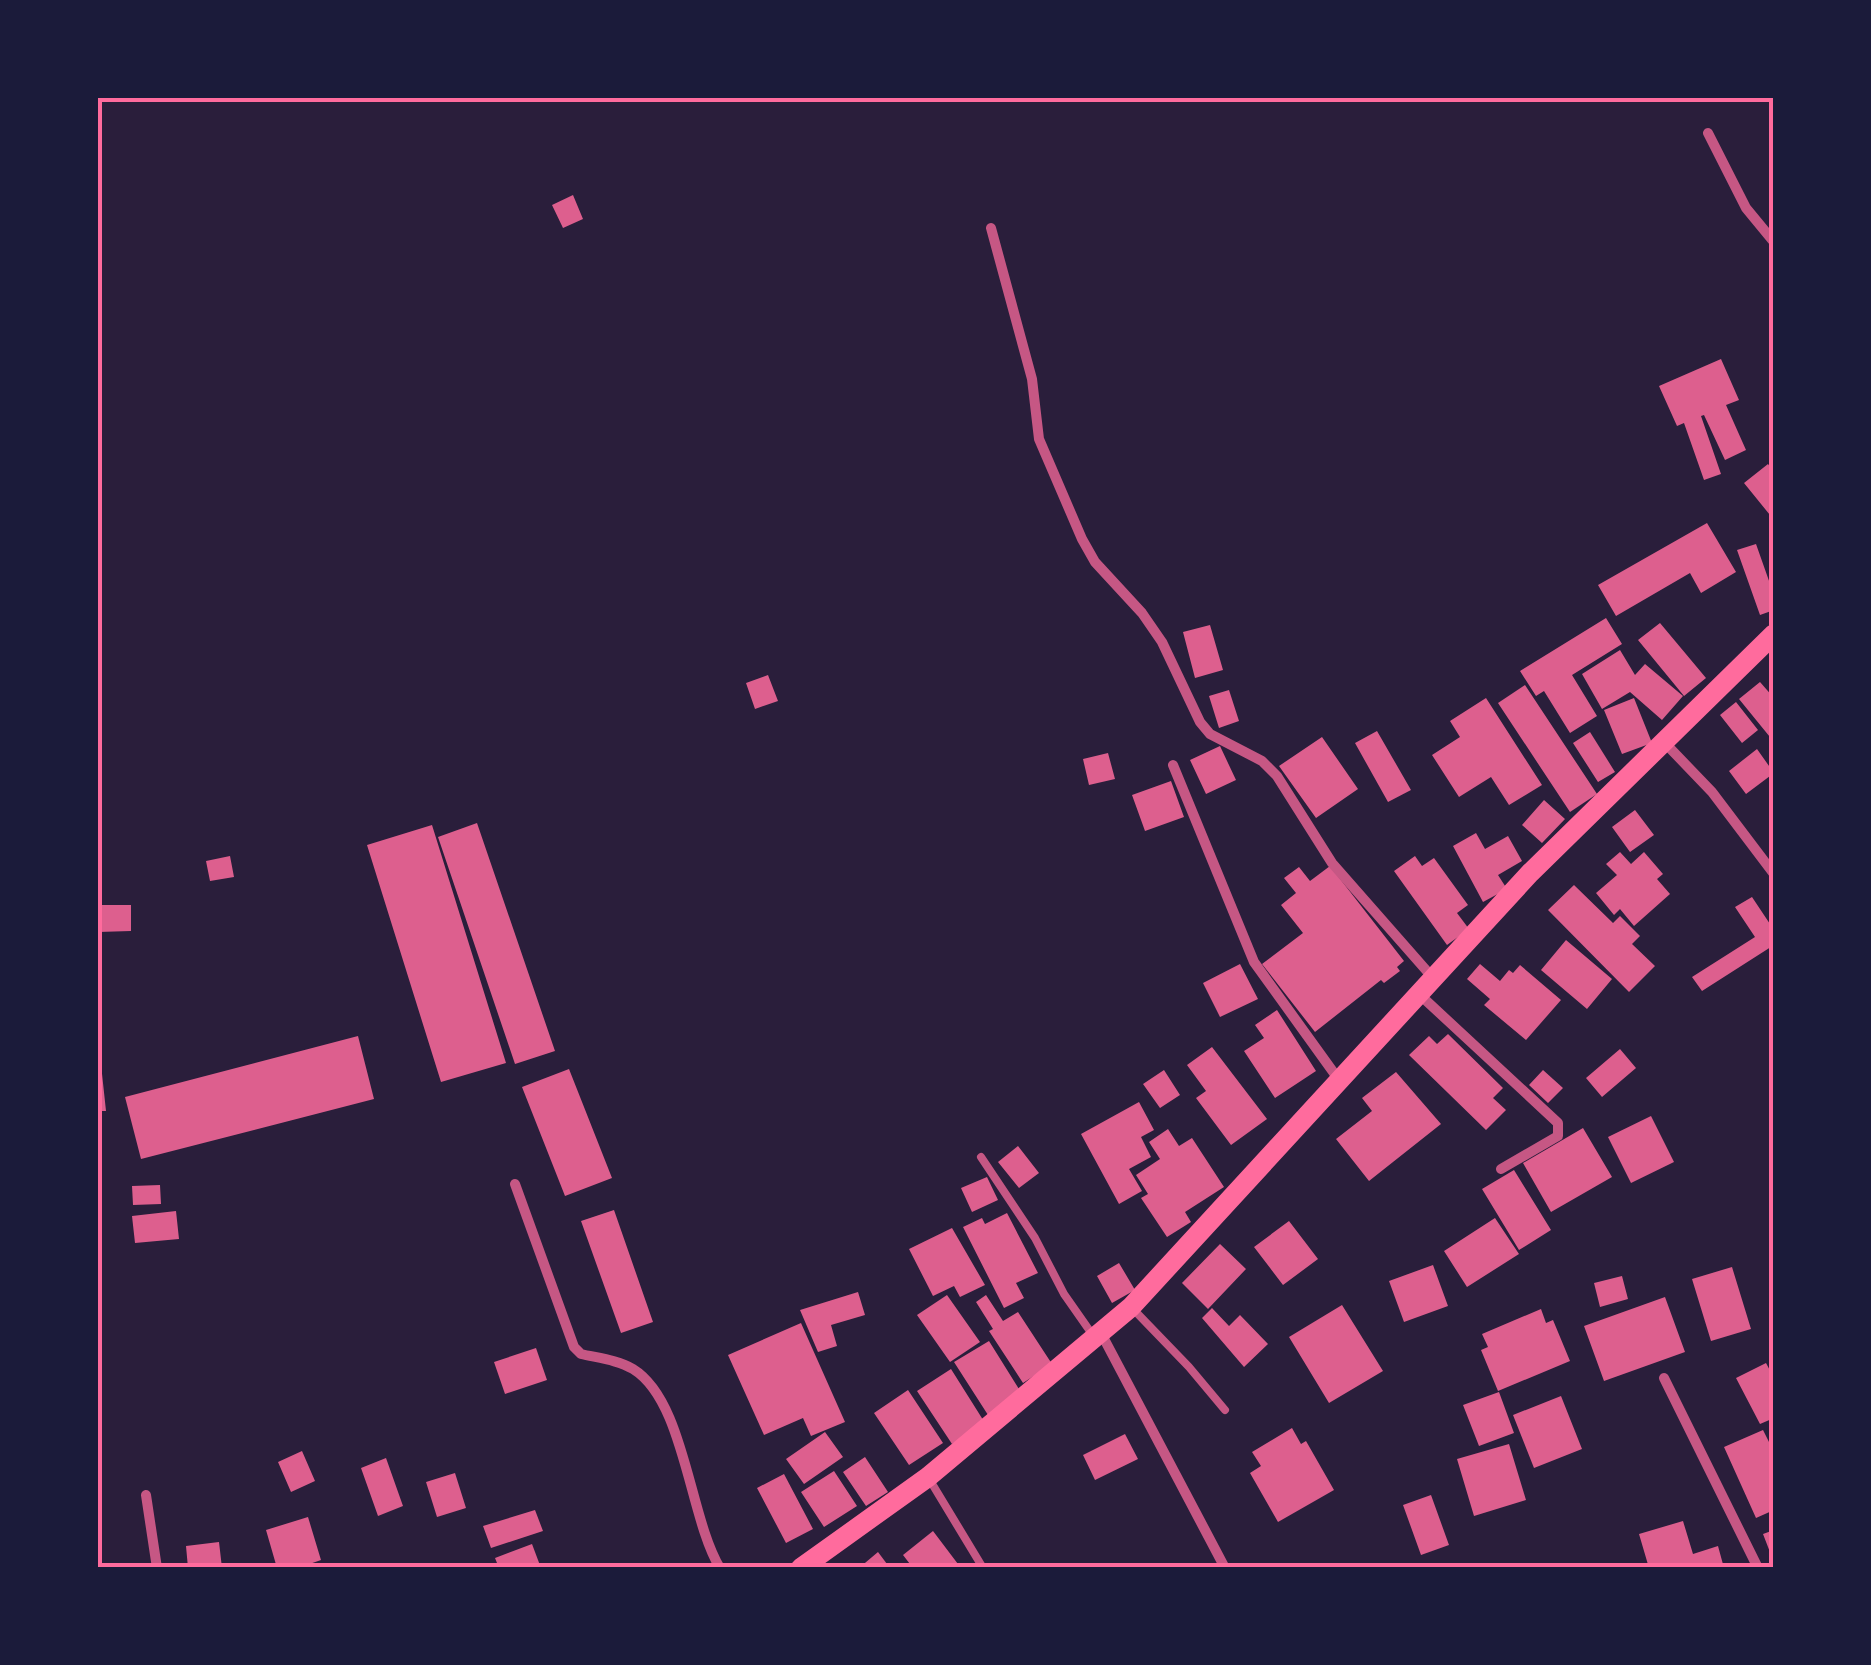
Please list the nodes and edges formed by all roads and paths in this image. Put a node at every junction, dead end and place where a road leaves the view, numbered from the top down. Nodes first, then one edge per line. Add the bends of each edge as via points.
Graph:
1 (1708, 133) dead end
2 (991, 228) dead end
3 (1774, 242) edge
4 (1774, 634) edge
5 (1664, 742) junction
6 (1173, 765) dead end
7 (1774, 874) edge
8 (1426, 986) junction
9 (1339, 1080) junction
10 (981, 1157) dead end
11 (1501, 1169) dead end
12 (514, 1184) dead end
13 (1131, 1307) junction
14 (1098, 1335) junction
15 (1664, 1378) dead end
16 (1225, 1410) dead end
17 (928, 1477) junction
18 (146, 1495) dead end
19 (802, 1567) edge
20 (157, 1568) edge
21 (720, 1568) edge
22 (983, 1568) edge
23 (1225, 1568) edge
24 (1758, 1568) edge

1 - 3 street via 1746,208
2 - 8 street via 1032,380 1039,438 1095,562 1162,642 1200,722 1277,776 1332,864
4 - 5 main road
5 - 7 street
5 - 8 main road
6 - 9 street via 1254,962
8 - 9 main road
8 - 11 street via 1558,1123 1558,1136
9 - 13 main road
10 - 14 lane via 1064,1294
12 - 21 street via 574,1347 634,1370 652,1386 676,1435
13 - 14 main road
13 - 16 lane
14 - 17 main road
14 - 23 street
15 - 24 street
17 - 19 main road
17 - 22 lane
18 - 20 street

